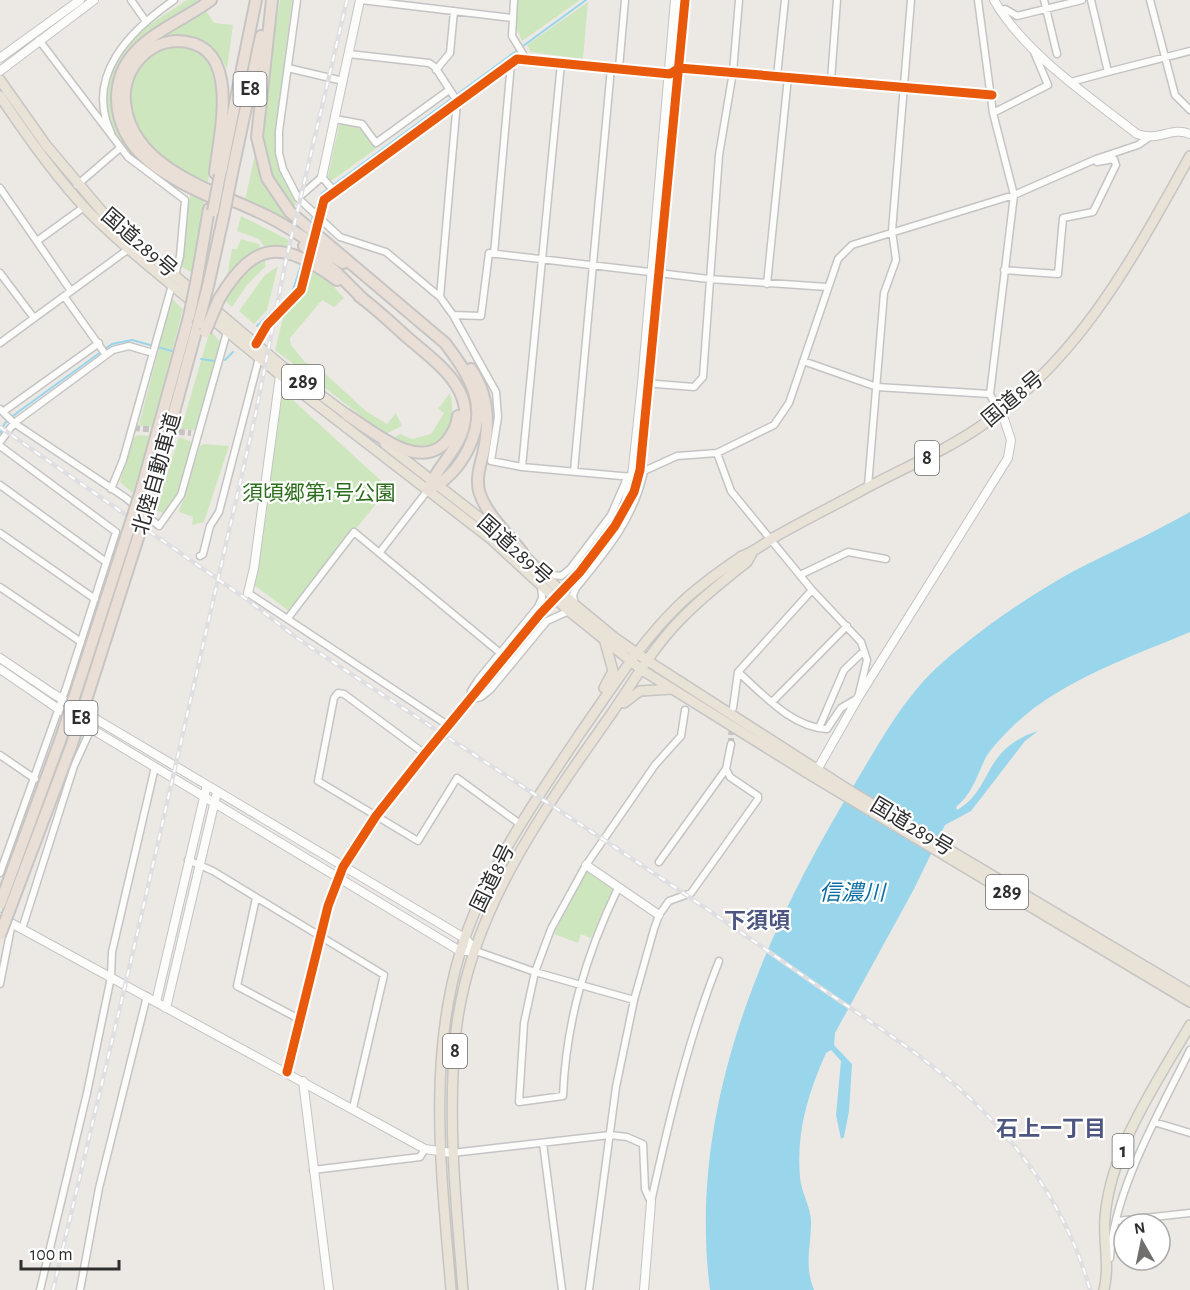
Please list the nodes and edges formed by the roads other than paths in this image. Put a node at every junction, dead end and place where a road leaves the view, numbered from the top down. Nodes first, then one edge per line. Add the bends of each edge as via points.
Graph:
1 (80, 0) edge
2 (94, 0) edge
3 (131, 0) edge
4 (174, 0) edge
5 (211, 0) edge
6 (256, 0) edge
7 (270, 0) edge
8 (297, 0) edge
9 (361, 0) edge
10 (514, 0) edge
11 (626, 0) edge
12 (675, 0) edge
13 (685, 0) edge
14 (739, 0) edge
15 (785, 0) edge
16 (837, 0) edge
17 (911, 0) edge
18 (978, 0) edge
19 (994, 0) edge
20 (1044, 0) edge
21 (1082, 0) edge
22 (1091, 0) edge
23 (1150, 0) edge
24 (1047, 9) junction
25 (454, 11) junction
26 (1000, 11) junction
27 (512, 18) junction
28 (145, 20) junction
29 (39, 40) junction
30 (1031, 46) junction
31 (1190, 51) edge
32 (349, 54) junction
33 (1057, 54) dead end
34 (0, 58) edge
35 (1164, 58) junction
36 (526, 59) junction
37 (511, 63) junction
38 (561, 63) junction
39 (288, 68) junction
40 (611, 68) junction
41 (619, 68) junction
42 (679, 68) junction
43 (436, 70) junction
44 (0, 71) edge
45 (733, 72) junction
46 (1108, 72) junction
47 (670, 74) junction
48 (777, 76) junction
49 (788, 77) junction
50 (0, 80) edge
51 (831, 80) junction
52 (344, 81) junction
53 (1071, 82) junction
54 (905, 88) junction
55 (992, 95) junction
56 (0, 96) edge
57 (453, 96) junction
58 (1190, 110) edge
59 (993, 113) junction
60 (335, 119) junction
61 (1190, 134) edge
62 (1148, 138) junction
63 (118, 146) junction
64 (1190, 156) edge
65 (1094, 160) junction
66 (217, 174) junction
67 (324, 180) junction
68 (77, 185) junction
69 (0, 188) edge
70 (333, 190) junction
71 (1014, 195) junction
72 (298, 198) junction
73 (84, 207) junction
74 (318, 215) junction
75 (317, 225) dead end
76 (892, 231) junction
77 (37, 241) junction
78 (132, 246) junction
79 (494, 254) junction
80 (542, 259) junction
81 (594, 265) junction
82 (306, 270) dead end
83 (1004, 270) junction
84 (655, 272) junction
85 (0, 273) edge
86 (709, 279) junction
87 (173, 280) junction
88 (377, 283) junction
89 (767, 284) junction
90 (827, 287) junction
91 (71, 291) junction
92 (64, 296) junction
93 (440, 297) junction
94 (364, 300) junction
95 (453, 315) junction
96 (34, 318) junction
97 (202, 328) junction
98 (227, 332) junction
99 (0, 343) edge
100 (446, 343) junction
101 (256, 344) junction
102 (103, 349) junction
103 (154, 351) junction
104 (259, 358) junction
105 (803, 361) junction
106 (447, 373) junction
107 (280, 375) junction
108 (645, 383) junction
109 (877, 387) junction
110 (990, 394) junction
111 (4, 411) edge
112 (347, 415) junction
113 (1001, 416) junction
114 (13, 422) junction
115 (0, 444) edge
116 (717, 453) junction
117 (522, 467) junction
118 (574, 471) junction
119 (642, 471) junction
120 (630, 476) junction
121 (0, 485) edge
122 (433, 485) junction
123 (868, 486) junction
124 (111, 489) junction
125 (615, 526) junction
126 (0, 532) edge
127 (772, 539) junction
128 (380, 552) junction
129 (522, 552) junction
130 (752, 553) junction
131 (200, 556) dead end
132 (886, 559) dead end
133 (106, 562) junction
134 (580, 572) tunnel mouth
135 (800, 575) junction
136 (543, 579) junction
137 (0, 587) edge
138 (812, 590) junction
139 (249, 593) joint
140 (94, 599) junction
141 (572, 608) junction
142 (540, 614) tunnel mouth
143 (288, 618) junction
144 (847, 626) junction
145 (81, 642) junction
146 (605, 642) junction
147 (864, 651) junction
148 (499, 652) junction
149 (637, 653) junction
150 (0, 658) edge
151 (648, 661) junction
152 (630, 662) junction
153 (0, 669) edge
154 (642, 670) junction
155 (738, 672) junction
156 (673, 689) junction
157 (858, 698) junction
158 (62, 699) junction
159 (470, 700) junction
160 (772, 702) junction
161 (617, 705) junction
162 (57, 708) junction
163 (733, 708) tunnel mouth
164 (685, 710) dead end
165 (96, 718) junction
166 (590, 720) junction
167 (449, 726) junction
168 (93, 728) junction
169 (819, 728) junction
170 (731, 744) tunnel mouth
171 (425, 754) junction
172 (0, 755) edge
173 (155, 767) junction
174 (726, 769) junction
175 (817, 770) junction
176 (35, 779) junction
177 (825, 779) junction
178 (207, 785) junction
179 (217, 792) junction
180 (203, 797) junction
181 (214, 804) junction
182 (376, 816) junction
183 (520, 824) junction
184 (188, 860) junction
185 (659, 862) dead end
186 (200, 865) junction
187 (586, 865) junction
188 (344, 867) junction
189 (0, 873) edge
190 (338, 878) junction
191 (618, 888) junction
192 (256, 898) junction
193 (0, 904) edge
194 (659, 915) junction
195 (0, 917) edge
196 (12, 923) junction
197 (22, 928) junction
198 (0, 935) edge
199 (319, 937) junction
200 (466, 939) junction
201 (460, 951) junction
202 (476, 951) junction
203 (719, 961) dead end
204 (535, 972) junction
205 (111, 977) junction
206 (0, 984) edge
207 (579, 985) junction
208 (1190, 993) edge
209 (147, 996) junction
210 (634, 1000) junction
211 (156, 1002) junction
212 (1190, 1002) edge
213 (166, 1008) junction
214 (299, 1019) junction
215 (1190, 1025) edge
216 (1190, 1050) edge
217 (287, 1072) junction
218 (303, 1081) junction
219 (353, 1108) junction
220 (1154, 1122) junction
221 (1190, 1133) edge
222 (610, 1135) junction
223 (543, 1143) junction
224 (425, 1149) junction
225 (440, 1152) junction
226 (452, 1153) junction
227 (313, 1170) junction
228 (651, 1203) junction
229 (1120, 1212) edge
230 (1190, 1213) edge
231 (1172, 1215) edge
232 (1112, 1250) edge
233 (1107, 1279) junction
234 (40, 1290) edge
235 (80, 1290) edge
236 (329, 1290) edge
237 (451, 1290) edge
238 (463, 1290) edge
239 (562, 1290) edge
240 (589, 1290) edge
241 (644, 1290) edge
242 (1104, 1290) edge
243 (1109, 1290) edge

1 - 34 street
2 - 29 street
3 - 28 street
4 - 28 street
5 - 94 highway via 150,39 122,71 117,94 119,117 128,139 160,171 301,243
6 - 66 highway, E8
7 - 88 highway via 258,121 261,164 273,190 290,212
7 - 97 highway, 北陸自動車道 / E8, bridge
8 - 39 street
9 - 25 street
9 - 32 street
10 - 27 street
11 - 41 street
12 - 47 street
13 - 42 street
14 - 45 street
15 - 48 street
16 - 51 street
17 - 54 street
18 - 55 street
19 - 26 street
20 - 24 street
21 - 24 street
22 - 46 street
23 - 35 street
24 - 26 street via 1017,16 1005,9
24 - 33 street
25 - 27 street
25 - 43 street via 450,53
26 - 30 street
27 - 36 street via 512,36
28 - 63 street via 111,63 105,83 103,105
29 - 44 street
29 - 63 street
30 - 53 street
30 - 59 street via 1048,85
31 - 35 street
32 - 43 street via 429,63
32 - 52 street
35 - 46 street
35 - 58 street via 1175,95
36 - 37 street
36 - 38 street
37 - 57 street
37 - 79 street
38 - 40 street
38 - 80 street
39 - 52 street
39 - 72 street via 279,153
40 - 41 street
40 - 81 street
41 - 47 street
42 - 45 street
42 - 47 street
42 - 84 street
43 - 57 street
45 - 48 street
45 - 86 street via 719,154
46 - 53 street
47 - 84 street
48 - 49 street
49 - 51 street
49 - 89 street
50 - 68 highway, 国道289号 / 289
51 - 54 street
52 - 60 street
53 - 62 street via 1137,134
54 - 55 street
54 - 76 street
55 - 59 street
56 - 73 highway, 国道289号 / 289
57 - 60 street via 376,142 362,124
57 - 70 street
57 - 93 street
59 - 71 street
60 - 67 street
61 - 62 street via 1176,131
62 - 65 street
63 - 68 street
63 - 87 street via 139,168 185,200 180,256
64 - 113 highway, 国道8号 / 8 via 1113,290 1048,370
65 - 71 street
65 - 83 street via 1114,159 1116,165 1093,212 1063,218 1059,274
66 - 88 highway via 224,97 218,67 206,51 189,43 170,42 154,47 134,66 125,94 129,124 150,153 192,180 272,219
66 - 193 highway, 北陸自動車道 / E8, bridge via 189,317 141,491 65,727
67 - 70 street
67 - 72 street
68 - 78 highway, 国道289号 / 289
69 - 77 street
70 - 74 street
71 - 76 street
71 - 83 street
72 - 74 street
73 - 77 street
73 - 78 highway, 国道289号 / 289
74 - 75 street
74 - 93 street via 340,237 386,252
76 - 90 street via 845,250
76 - 109 street via 896,260 884,293
77 - 91 street
78 - 87 highway, 国道289号 / 289
78 - 91 street
79 - 80 street
79 - 95 street via 489,254 481,316
80 - 81 street
80 - 117 street
81 - 84 street
81 - 118 street
82 - 101 street via 301,290 267,325
83 - 110 street
84 - 86 street
84 - 108 street
85 - 96 street
86 - 89 street
86 - 108 street via 704,377 694,387
87 - 98 highway, 国道289号 / 289
87 - 101 highway, 国道289号 / 289
87 - 103 street
88 - 100 highway
89 - 90 street
90 - 105 street
91 - 92 street
92 - 96 street
92 - 102 street
93 - 95 street
94 - 97 highway, bridge via 304,257 284,251 265,254 247,264 230,281
94 - 106 highway
95 - 117 street via 496,392 498,417 491,461
96 - 99 street
97 - 198 highway, 北陸自動車道 / E8, bridge via 76,732
98 - 104 highway, 国道289号 / 289
98 - 124 street via 194,433 181,495 159,526
100 - 122 highway via 470,381 478,417 466,453 451,474
100 - 129 highway via 473,372 486,403 487,435 478,476 482,499
101 - 112 highway, 国道289号 / 289
102 - 103 street via 125,346
102 - 111 street
102 - 114 street
103 - 124 street
104 - 107 highway, 国道289号 / 289
104 - 131 street via 219,512
105 - 109 street
105 - 116 street via 789,403 774,425
106 - 112 highway via 458,400 458,420 450,437 436,449 402,449
106 - 122 highway via 460,391 464,423
107 - 122 highway, 国道289号 / 289
107 - 139 street
108 - 119 street
108 - 120 street
109 - 110 street
109 - 123 street
110 - 113 street
111 - 114 street
112 - 122 highway, 国道289号 / 289
113 - 123 highway, 国道8号 / 8
113 - 157 street via 1011,440 1008,458
114 - 115 street
114 - 124 street
115 - 133 street via 116,532
116 - 119 street via 677,456
116 - 127 street via 731,491
117 - 118 street
118 - 120 street
119 - 125 street
119 - 141 street via 636,501 622,529 576,588
120 - 125 street
120 - 136 street via 611,515 570,569 561,576
121 - 133 street
122 - 128 street
122 - 129 highway, 国道289号 / 289
122 - 136 highway, 国道289号 / 289 via 482,532
123 - 127 highway, 国道8号 / 8
125 - 134 street
126 - 140 street
127 - 130 highway, 国道8号 / 8
127 - 135 street
128 - 143 street via 354,532
128 - 148 street
129 - 136 highway, 国道289号 / 289
130 - 149 highway, 国道8号 / 8 via 742,556 685,599
130 - 151 highway, 国道8号 / 8 via 747,562 679,620
132 - 135 street via 848,552
133 - 140 street
135 - 138 street
136 - 141 highway, 国道289号 / 289
136 - 148 street via 541,602
137 - 145 street
138 - 144 street
138 - 155 street
139 - 143 street
140 - 145 street
141 - 146 highway, 国道289号 / 289
141 - 149 highway, 国道289号 / 289
141 - 159 street via 547,621 490,690
142 - 159 street
143 - 167 street
144 - 147 street
144 - 160 street
145 - 158 street
146 - 152 highway, 国道289号 / 289
146 - 166 highway via 613,671 594,704
147 - 157 street via 867,660
147 - 169 street via 844,670
148 - 159 street via 471,691
149 - 151 highway, 国道289号 / 289
149 - 152 highway, 国道8号 / 8
150 - 158 street
151 - 154 highway, 国道8号 / 8
151 - 175 highway, 国道289号 / 289
152 - 154 highway, 国道289号 / 289
152 - 166 highway, 国道8号 / 8
153 - 162 street
154 - 156 highway, 国道289号 / 289
154 - 161 highway, 国道8号 / 8
155 - 160 street
155 - 163 street
156 - 161 highway via 640,691
156 - 177 highway, 国道289号 / 289
157 - 169 street via 841,708 827,729
157 - 175 street
158 - 162 street
158 - 165 street
159 - 167 street
160 - 169 street via 805,724
161 - 202 highway, 国道8号 / 8 via 532,830 499,893
162 - 168 street
162 - 176 street
164 - 187 street via 681,736 655,765
165 - 168 street
165 - 178 street
166 - 183 highway, 国道8号 / 8
167 - 171 street
168 - 173 street
168 - 197 street via 74,765
170 - 174 street
171 - 182 street
171 - 182 street via 344,694 338,693 334,698 318,781
172 - 176 street
173 - 180 street
173 - 205 street via 112,950
174 - 185 street
174 - 194 street via 730,777 758,799 691,893 669,901
175 - 177 highway, 国道289号 / 289
176 - 189 street
177 - 208 highway, 国道289号 / 289
177 - 212 highway, 国道289号 / 289
178 - 179 street
178 - 180 street
179 - 181 street
179 - 188 street
180 - 181 street
180 - 184 street
181 - 186 street
181 - 190 street
182 - 183 street via 418,841 457,778
182 - 188 street
183 - 200 highway, 国道8号 / 8 via 489,881
184 - 186 street
184 - 211 street
186 - 192 street
186 - 213 street
187 - 191 street
187 - 204 street via 551,928
188 - 190 street
188 - 200 street
190 - 199 street
190 - 201 street
191 - 194 street
191 - 207 street
192 - 199 street
192 - 214 street via 237,986
194 - 210 street
195 - 196 street
196 - 197 street
196 - 206 street
197 - 205 street
199 - 214 street
199 - 219 street via 384,975
200 - 201 highway, 国道8号 / 8
200 - 202 street
201 - 202 street
201 - 225 highway, 国道8号 / 8 via 443,1029
202 - 204 street
202 - 226 highway, 国道8号 / 8 via 456,1030
203 - 228 street via 682,1072
204 - 207 street
204 - 207 street via 521,1045 519,1102 563,1096 570,1023
205 - 209 street
205 - 234 street
207 - 210 street
209 - 211 street
209 - 235 street via 99,1188
210 - 222 street
211 - 213 street
213 - 217 street
214 - 217 street
215 - 233 main road, 1 via 1115,1167 1105,1217
216 - 220 street
217 - 218 street
218 - 219 street
218 - 227 street
219 - 224 street
220 - 221 street
220 - 229 street via 1137,1158
222 - 223 street
222 - 228 street via 643,1144 645,1189
222 - 240 street
223 - 226 street
223 - 239 street
224 - 225 street
224 - 227 street via 420,1157
225 - 226 street
225 - 237 highway, 国道8号 / 8
226 - 238 highway, 国道8号 / 8
227 - 236 street
228 - 241 street
230 - 231 street
232 - 233 street
233 - 242 main road, 1
233 - 243 street

